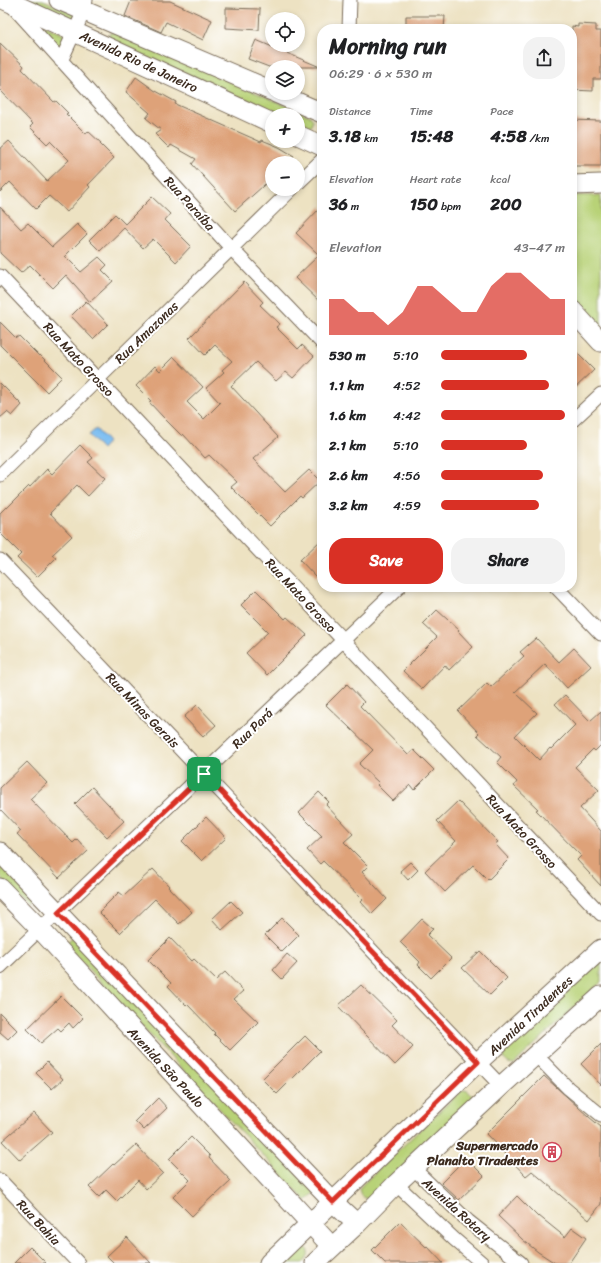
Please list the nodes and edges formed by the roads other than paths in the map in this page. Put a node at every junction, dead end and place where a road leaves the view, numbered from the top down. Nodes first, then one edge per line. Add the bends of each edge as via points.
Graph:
1 (59, 0) edge
2 (350, 0) edge
3 (7, 1) edge
4 (85, 6) edge
5 (349, 24) edge
6 (75, 31) junction
7 (61, 61) junction
8 (265, 88) edge
9 (293, 100) edge
10 (317, 110) edge
11 (265, 119) edge
12 (305, 138) edge
13 (317, 144) edge
14 (317, 165) edge
15 (305, 176) edge
16 (601, 184) edge
17 (577, 185) edge
18 (285, 196) edge
19 (231, 248) junction
20 (0, 276) edge
21 (577, 316) edge
22 (317, 338) edge
23 (601, 342) edge
24 (98, 379) junction
25 (601, 394) edge
26 (577, 416) edge
27 (0, 475) edge
28 (0, 560) edge
29 (394, 592) edge
30 (561, 592) edge
31 (601, 634) edge
32 (344, 640) junction
33 (204, 774) junction
34 (0, 852) edge
35 (0, 888) edge
36 (58, 913) junction
37 (601, 914) edge
38 (40, 929) junction
39 (601, 949) edge
40 (0, 967) edge
41 (601, 996) edge
42 (535, 1054) junction
43 (478, 1062) junction
44 (501, 1086) junction
45 (601, 1115) edge
46 (413, 1168) junction
47 (0, 1180) edge
48 (396, 1184) junction
49 (333, 1202) junction
50 (310, 1224) junction
51 (357, 1224) junction
52 (332, 1247) junction
53 (78, 1263) edge
54 (269, 1263) edge
55 (315, 1263) edge
56 (482, 1263) edge
57 (521, 1263) edge

1 - 4 street, Avenida Rio de Janeiro
2 - 5 street
3 - 6 street, Avenida Rio de Janeiro
3 - 7 street, Rua Paraíba
4 - 6 street
4 - 8 street, Avenida Rio de Janeiro
6 - 7 street
6 - 11 street, Avenida Rio de Janeiro
7 - 19 street, Rua Paraíba
9 - 10 street
12 - 13 street
14 - 15 street
16 - 17 street
18 - 19 street, Rua Amazonas
19 - 22 street, Rua Paraíba
19 - 24 street, Rua Amazonas
20 - 24 street, Rua Mato Grosso
21 - 23 street
24 - 27 street, Rua Amazonas
24 - 32 street, Rua Mato Grosso
25 - 26 street
28 - 33 street, Rua Minas Gerais
29 - 32 street, Rua Pará
30 - 31 street
32 - 33 street, Rua Pará
32 - 37 street, Rua Mato Grosso
33 - 36 street, Rua Pará
33 - 43 street, Rua Minas Gerais
34 - 36 street
35 - 38 street, Avenida São Paulo
36 - 38 street, Rua Pará
36 - 49 street
38 - 40 street, Rua Pará
38 - 50 street, Avenida São Paulo
39 - 43 street, Avenida Tiradentes
41 - 42 street
42 - 44 street
42 - 45 street via 568,1088
43 - 44 street, Rua Minas Gerais
43 - 49 street, Avenida Tiradentes
44 - 46 street
46 - 48 street
46 - 57 street, Avenida Rotary via 468,1221
47 - 53 street, Rua Bahia
48 - 51 street
48 - 56 street, Avenida Rotary
49 - 50 street, Avenida Tiradentes
49 - 51 street
50 - 52 street, Avenida São Paulo
50 - 54 street, Avenida Tiradentes
51 - 52 street
52 - 55 street

